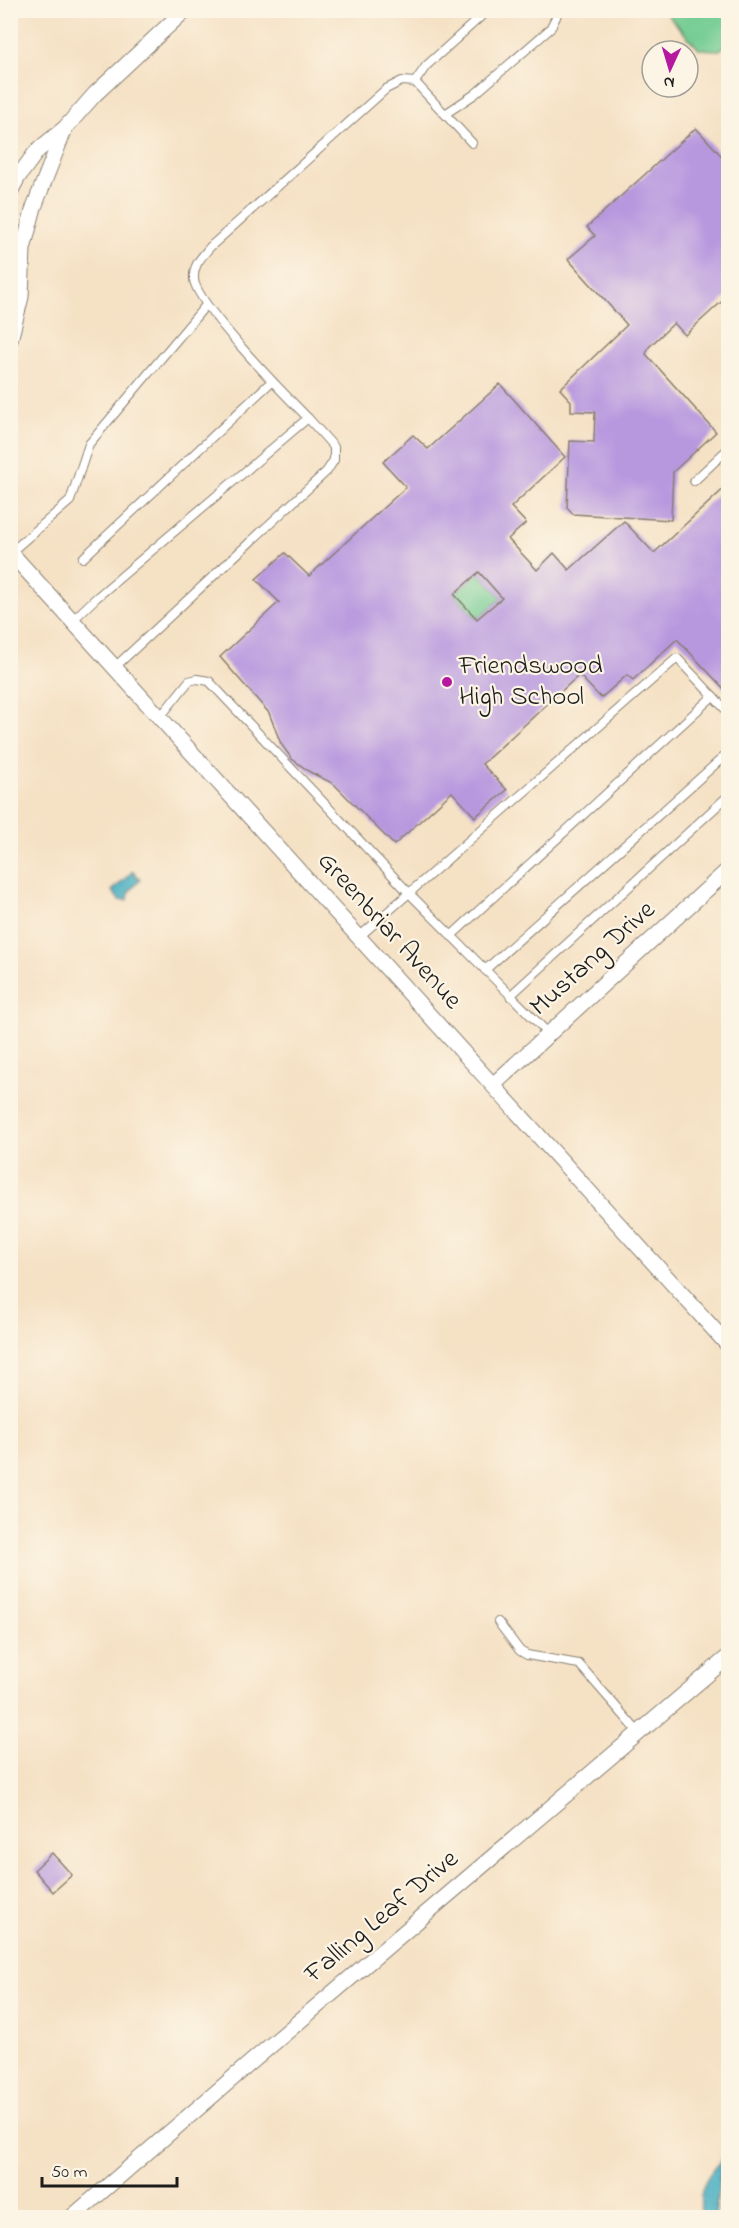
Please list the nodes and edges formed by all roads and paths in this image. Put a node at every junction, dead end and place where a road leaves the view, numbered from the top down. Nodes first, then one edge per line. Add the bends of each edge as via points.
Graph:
1 (185, 10) edge
2 (488, 10) edge
3 (558, 10) edge
4 (415, 82) junction
5 (445, 114) junction
6 (65, 128) junction
7 (472, 142) dead end
8 (10, 192) edge
9 (206, 305) junction
10 (10, 340) edge
11 (272, 381) junction
12 (308, 418) junction
13 (729, 449) edge
14 (694, 481) dead end
15 (11, 552) edge
16 (83, 558) dead end
17 (73, 620) junction
18 (116, 666) junction
19 (712, 696) junction
20 (729, 712) edge
21 (161, 716) junction
22 (729, 753) edge
23 (729, 796) edge
24 (729, 870) edge
25 (409, 893) junction
26 (452, 936) junction
27 (359, 937) junction
28 (485, 970) junction
29 (510, 996) junction
30 (549, 1034) junction
31 (493, 1085) junction
32 (729, 1346) edge
33 (498, 1622) dead end
34 (729, 1657) edge
35 (639, 1733) junction
36 (71, 2217) edge

1 - 6 street via 95,94
2 - 4 lane via 426,66
3 - 5 lane via 550,29 475,94
4 - 5 lane
4 - 9 lane via 402,81 386,89 210,247 196,264 194,278
5 - 7 lane
6 - 8 street via 37,151
6 - 10 street via 34,207 23,249 21,297
9 - 11 lane
9 - 15 lane via 89,444 69,501
11 - 12 lane
11 - 16 lane
12 - 17 lane
12 - 18 lane via 334,447 334,460 327,471
13 - 14 lane
15 - 17 street, Greenbriar Avenue
17 - 18 street, Greenbriar Avenue
18 - 21 street, Greenbriar Avenue
19 - 20 lane
19 - 25 lane via 677,658
19 - 26 lane
21 - 25 lane via 189,681 208,681
21 - 27 street, Greenbriar Avenue
22 - 28 lane
23 - 29 lane
24 - 30 street, Mustang Drive
25 - 26 lane
25 - 27 lane
26 - 28 lane
27 - 31 street, Greenbriar Avenue
28 - 29 lane
29 - 30 lane
30 - 31 street, Mustang Drive
31 - 32 street, Greenbriar Avenue
33 - 35 lane via 520,1651 579,1664
34 - 35 street, Falling Leaf Drive
35 - 36 street, Falling Leaf Drive

